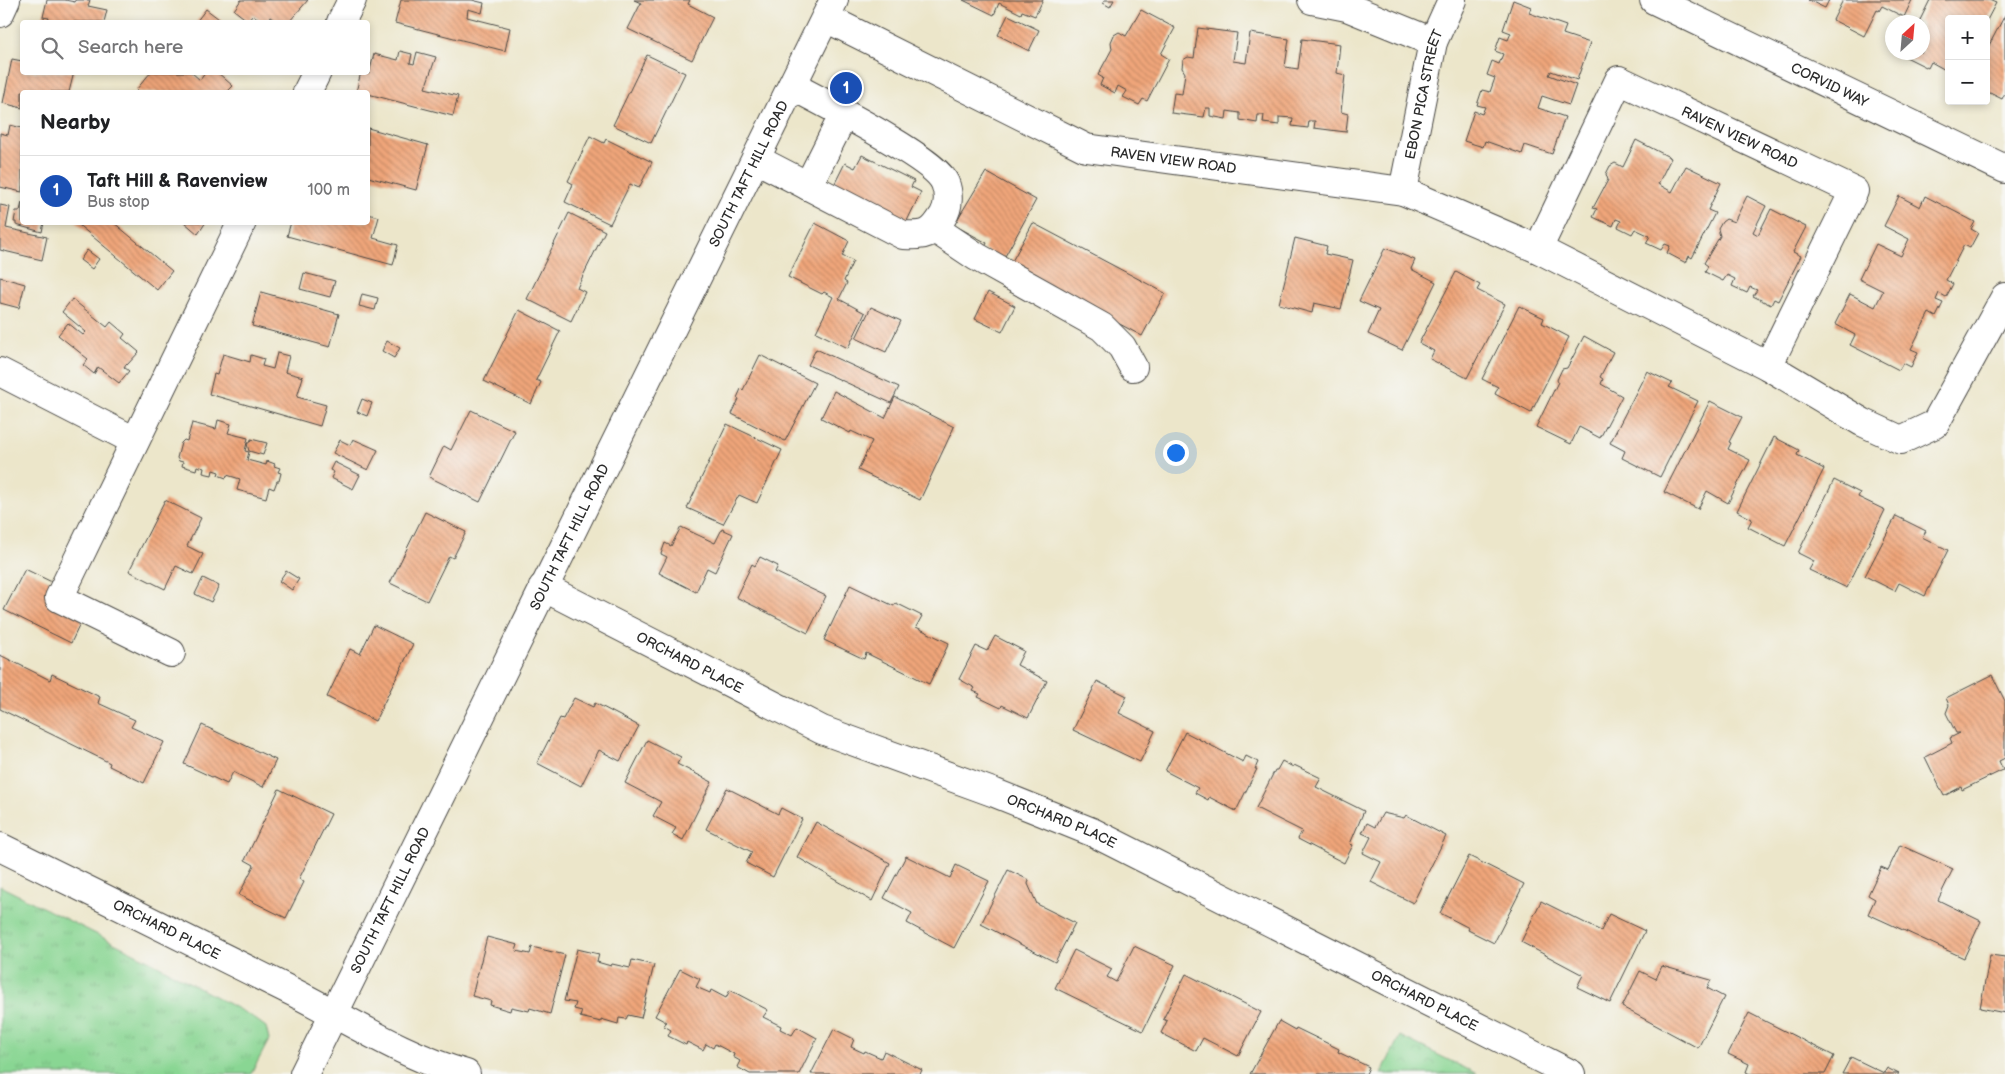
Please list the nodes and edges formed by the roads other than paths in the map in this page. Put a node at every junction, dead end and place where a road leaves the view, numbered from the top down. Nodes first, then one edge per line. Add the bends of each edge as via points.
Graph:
1 (6, 0) edge
2 (352, 0) edge
3 (1312, 0) edge
4 (1452, 0) edge
5 (1654, 0) edge
6 (830, 9) edge
7 (0, 13) edge
8 (342, 20) edge
9 (1433, 42) junction
10 (316, 75) edge
11 (792, 86) junction
12 (308, 90) edge
13 (844, 114) junction
14 (756, 159) junction
15 (2005, 169) edge
16 (808, 186) junction
17 (1403, 191) junction
18 (241, 225) edge
19 (935, 229) junction
20 (1538, 249) junction
21 (2005, 297) edge
22 (1768, 366) junction
23 (1133, 367) dead end
24 (0, 372) edge
25 (135, 440) junction
26 (543, 588) junction
27 (171, 653) dead end
28 (0, 847) edge
29 (334, 1014) junction
30 (304, 1074) edge
31 (466, 1074) edge
32 (1571, 1074) edge

1 - 7 street
2 - 8 street
3 - 9 street via 1347,7
4 - 9 street, EBON PICA STREET
5 - 15 street, CORVID WAY
6 - 11 street, SOUTH TAFT HILL ROAD
6 - 17 street, RAVEN VIEW ROAD via 1086,148
9 - 17 street, EBON PICA STREET
10 - 12 street
11 - 13 street
11 - 14 street, SOUTH TAFT HILL ROAD
13 - 16 street
13 - 19 street via 924,160 945,182 948,208
14 - 16 street
14 - 26 street, SOUTH TAFT HILL ROAD
16 - 19 street via 903,235 923,236
17 - 20 street, RAVEN VIEW ROAD
18 - 25 street
19 - 23 street via 1102,327 1122,347
20 - 22 street, RAVEN VIEW ROAD
20 - 22 street, RAVEN VIEW ROAD via 1619,80 1854,191
21 - 22 street, RAVEN VIEW ROAD via 1936,424 1901,440 1862,422
24 - 25 street
25 - 27 street via 58,598
26 - 29 street, SOUTH TAFT HILL ROAD
26 - 32 street, ORCHARD PLACE via 822,730 996,793 1092,832
28 - 29 street, ORCHARD PLACE
29 - 30 street, SOUTH TAFT HILL ROAD
29 - 31 street, ORCHARD PLACE via 394,1045

